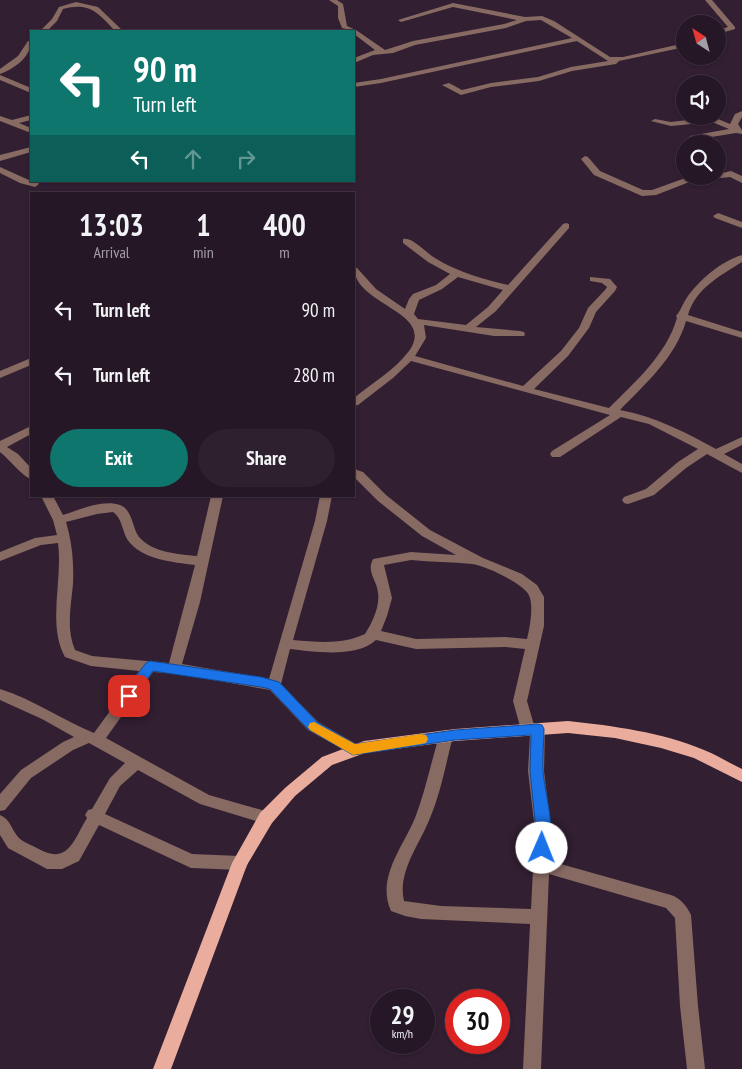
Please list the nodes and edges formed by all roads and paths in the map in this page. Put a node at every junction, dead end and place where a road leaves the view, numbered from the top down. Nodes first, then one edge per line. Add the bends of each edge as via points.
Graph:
1 (332, 0) edge
2 (708, 0) edge
3 (97, 4) edge
4 (721, 15) edge
5 (525, 19) junction
6 (401, 20) dead end
7 (726, 20) edge
8 (43, 30) edge
9 (118, 30) edge
10 (352, 30) edge
11 (726, 30) edge
12 (355, 32) edge
13 (578, 39) junction
14 (30, 45) edge
15 (676, 47) edge
16 (384, 52) junction
17 (617, 59) junction
18 (355, 61) edge
19 (0, 72) edge
20 (0, 77) edge
21 (355, 84) edge
22 (446, 85) dead end
23 (30, 91) edge
24 (742, 113) edge
25 (30, 117) edge
26 (0, 118) edge
27 (654, 122) dead end
28 (12, 123) junction
29 (30, 131) edge
30 (738, 131) edge
31 (712, 135) edge
32 (30, 150) edge
33 (0, 158) edge
34 (585, 159) dead end
35 (742, 168) edge
36 (0, 170) edge
37 (726, 174) edge
38 (726, 175) edge
39 (742, 180) edge
40 (35, 184) dead end
41 (676, 184) edge
42 (718, 216) dead end
43 (742, 225) edge
44 (566, 226) dead end
45 (406, 242) dead end
46 (740, 263) edge
47 (456, 274) junction
48 (593, 279) dead end
49 (358, 282) edge
50 (510, 289) junction
51 (681, 316) junction
52 (412, 319) junction
53 (468, 328) junction
54 (520, 334) dead end
55 (742, 335) edge
56 (410, 358) junction
57 (30, 361) edge
58 (0, 375) edge
59 (525, 390) junction
60 (355, 403) edge
61 (616, 412) junction
62 (30, 430) edge
63 (742, 441) edge
64 (0, 447) edge
65 (711, 452) junction
66 (556, 454) dead end
67 (742, 469) edge
68 (30, 473) edge
69 (355, 473) edge
70 (48, 497) edge
71 (217, 497) edge
72 (326, 497) edge
73 (628, 500) dead end
74 (60, 520) junction
75 (426, 534) junction
76 (65, 538) junction
77 (0, 558) edge
78 (440, 558) junction
79 (202, 561) junction
80 (478, 561) junction
81 (373, 634) junction
82 (285, 644) junction
83 (532, 645) junction
84 (150, 666) junction
85 (174, 669) junction
86 (274, 685) junction
87 (0, 694) edge
88 (533, 729) junction
89 (446, 736) junction
90 (92, 738) junction
91 (353, 750) junction
92 (137, 762) junction
93 (742, 776) edge
94 (0, 805) edge
95 (94, 815) junction
96 (266, 818) junction
97 (0, 822) edge
98 (240, 863) junction
99 (541, 865) junction
100 (538, 917) junction
101 (162, 1069) edge
102 (532, 1069) edge
103 (696, 1069) edge

1 - 10 street via 341,4 344,27
2 - 4 street
3 - 8 street via 63,6 55,20
3 - 9 street
5 - 6 street via 453,5
5 - 13 street via 550,20
5 - 16 street
7 - 11 street via 733,28
12 - 16 street
13 - 17 street via 603,56
13 - 21 street via 368,84
14 - 19 street via 22,58
15 - 17 street
16 - 18 street via 371,53
17 - 22 street via 620,61 462,93
20 - 23 street
24 - 30 street via 734,124
25 - 28 street
26 - 28 street
27 - 30 street via 671,124 713,119
28 - 29 street
30 - 31 street
32 - 33 street
34 - 41 street via 602,176 642,193
35 - 37 street
36 - 40 street
38 - 39 street
42 - 43 street
44 - 50 street
45 - 47 street via 440,267
46 - 51 street via 708,279
47 - 50 street
47 - 52 street via 439,287 414,298
48 - 59 street via 610,283 609,294 591,311 583,329 567,349
49 - 52 street
50 - 53 street
51 - 55 street
51 - 61 street via 678,332 666,352
52 - 53 street
52 - 56 street via 420,333 420,342
53 - 54 street via 497,334
56 - 59 street
56 - 60 street
57 - 58 street
59 - 61 street
61 - 65 street via 653,422
61 - 66 street
62 - 64 street
63 - 65 street
64 - 68 street
65 - 67 street
65 - 73 street via 682,465 650,492
69 - 75 street
70 - 74 street
71 - 79 street
72 - 82 street
74 - 76 street
74 - 79 street via 116,508 121,511 133,538 139,543 170,558
75 - 78 street
75 - 80 street
76 - 77 street via 39,541
76 - 84 street via 62,634 70,653 91,661
78 - 80 street
78 - 81 street via 411,556 378,562 376,568 385,593 383,610
79 - 85 street
80 - 83 street via 517,577 532,588 537,597 537,626
81 - 82 street via 351,647
81 - 83 street via 416,644 506,642
82 - 86 street
83 - 88 street via 520,701
84 - 85 street
84 - 90 street
85 - 86 street
86 - 91 street via 313,726
87 - 90 street
88 - 89 main road
88 - 93 main road via 568,727 661,742 699,754
88 - 99 street via 543,830
89 - 91 main road
89 - 100 street via 423,817 397,872 394,893 397,906 405,910
90 - 92 street
90 - 94 street via 68,746 26,774
91 - 96 main road via 326,762 290,792
92 - 95 street via 115,782
92 - 96 street via 205,800
95 - 97 street via 73,856 62,862 47,862 14,843
95 - 98 street via 191,861
96 - 98 main road
98 - 101 main road
99 - 100 street
99 - 103 street via 671,902 683,915
100 - 102 street

